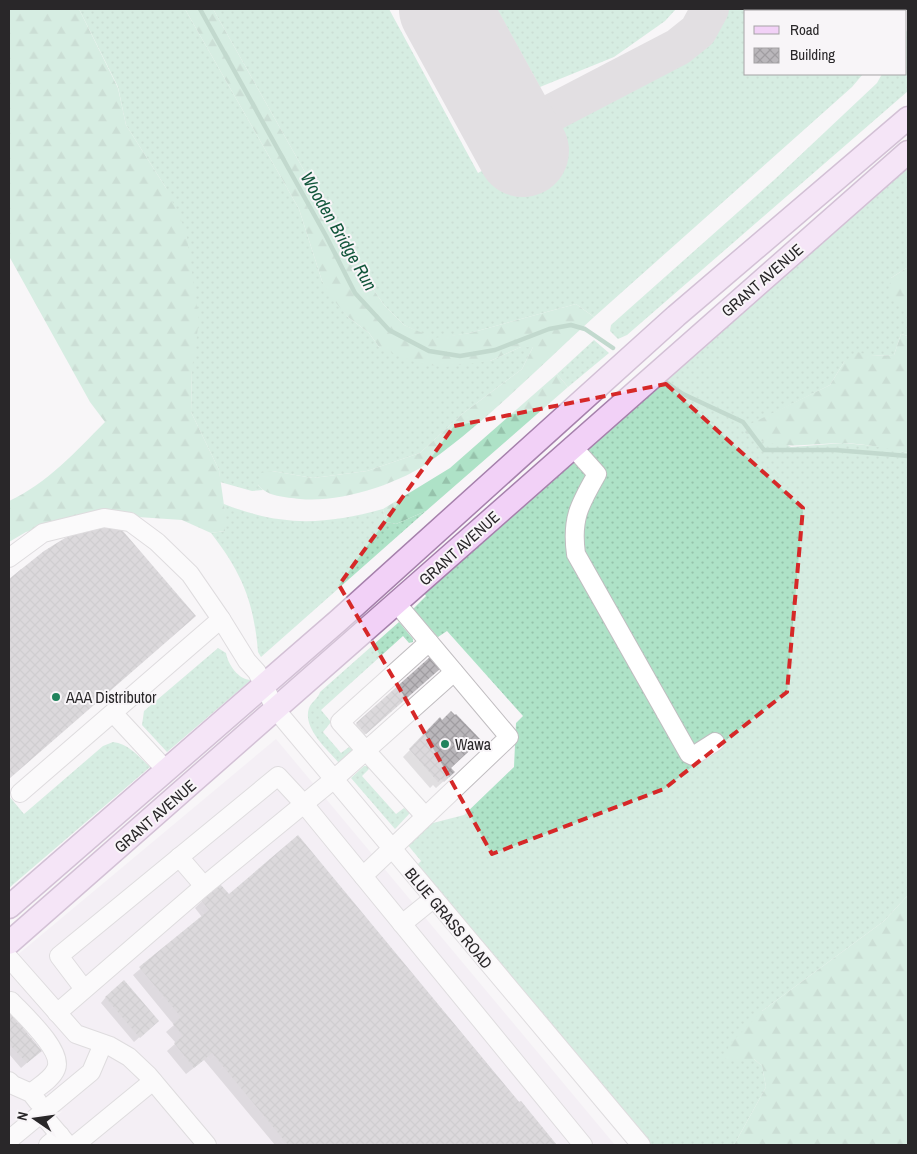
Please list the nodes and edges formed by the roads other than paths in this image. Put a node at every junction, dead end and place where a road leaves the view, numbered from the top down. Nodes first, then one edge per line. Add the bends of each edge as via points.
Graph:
1 (908, 118) edge
2 (908, 152) edge
3 (572, 446) junction
4 (9, 558) edge
5 (397, 604) junction
6 (221, 619) junction
7 (429, 642) junction
8 (454, 672) junction
9 (264, 685) junction
10 (276, 710) junction
11 (114, 714) junction
12 (715, 742) dead end
13 (366, 750) junction
14 (166, 770) junction
15 (333, 780) junction
16 (20, 793) dead end
17 (304, 804) junction
18 (425, 816) junction
19 (391, 848) junction
20 (179, 857) junction
21 (362, 876) junction
22 (204, 886) junction
23 (433, 899) junction
24 (9, 907) edge
25 (402, 924) junction
26 (9, 943) edge
27 (9, 958) edge
28 (27, 979) junction
29 (84, 989) junction
30 (10, 1002) edge
31 (57, 1013) junction
32 (103, 1044) junction
33 (9, 1081) edge
34 (153, 1081) junction
35 (31, 1093) junction
36 (43, 1112) junction
37 (9, 1139) edge
38 (59, 1142) edge
39 (75, 1145) edge
40 (206, 1145) edge
41 (583, 1145) edge
42 (641, 1145) edge

1 - 9 main road, GRANT AVENUE via 676,316
2 - 3 main road, GRANT AVENUE
3 - 5 main road, GRANT AVENUE
3 - 12 street via 597,474 576,516 573,532 576,554 689,754 693,756
4 - 6 street, BLUE GRASS ROAD via 43,533 104,518 130,522 157,542 190,574
5 - 7 street
5 - 10 main road, GRANT AVENUE
6 - 9 street, BLUE GRASS ROAD
6 - 11 street
7 - 8 street
7 - 13 street via 340,722
8 - 13 street
8 - 18 street via 509,737
9 - 10 street, BLUE GRASS ROAD
9 - 14 main road, GRANT AVENUE
10 - 15 street, BLUE GRASS ROAD
10 - 26 main road, GRANT AVENUE
11 - 14 street
11 - 16 street
13 - 15 street
13 - 18 street
14 - 24 main road, GRANT AVENUE
15 - 17 street
15 - 19 street, BLUE GRASS ROAD
17 - 20 street via 278,776
17 - 21 street
17 - 22 street
18 - 19 street
19 - 21 street
19 - 23 street, BLUE GRASS ROAD
20 - 22 street
20 - 29 street via 59,956
21 - 25 street
22 - 29 street
23 - 25 street
23 - 42 street, BLUE GRASS ROAD
25 - 41 street
27 - 28 street
28 - 30 street
28 - 31 street
29 - 31 street
30 - 35 street via 46,1039 58,1058 57,1069
31 - 32 street via 76,1034
32 - 34 street via 129,1057
32 - 36 street via 91,1072
33 - 35 street
34 - 39 street
34 - 40 street
35 - 36 street
36 - 37 street
36 - 38 street

